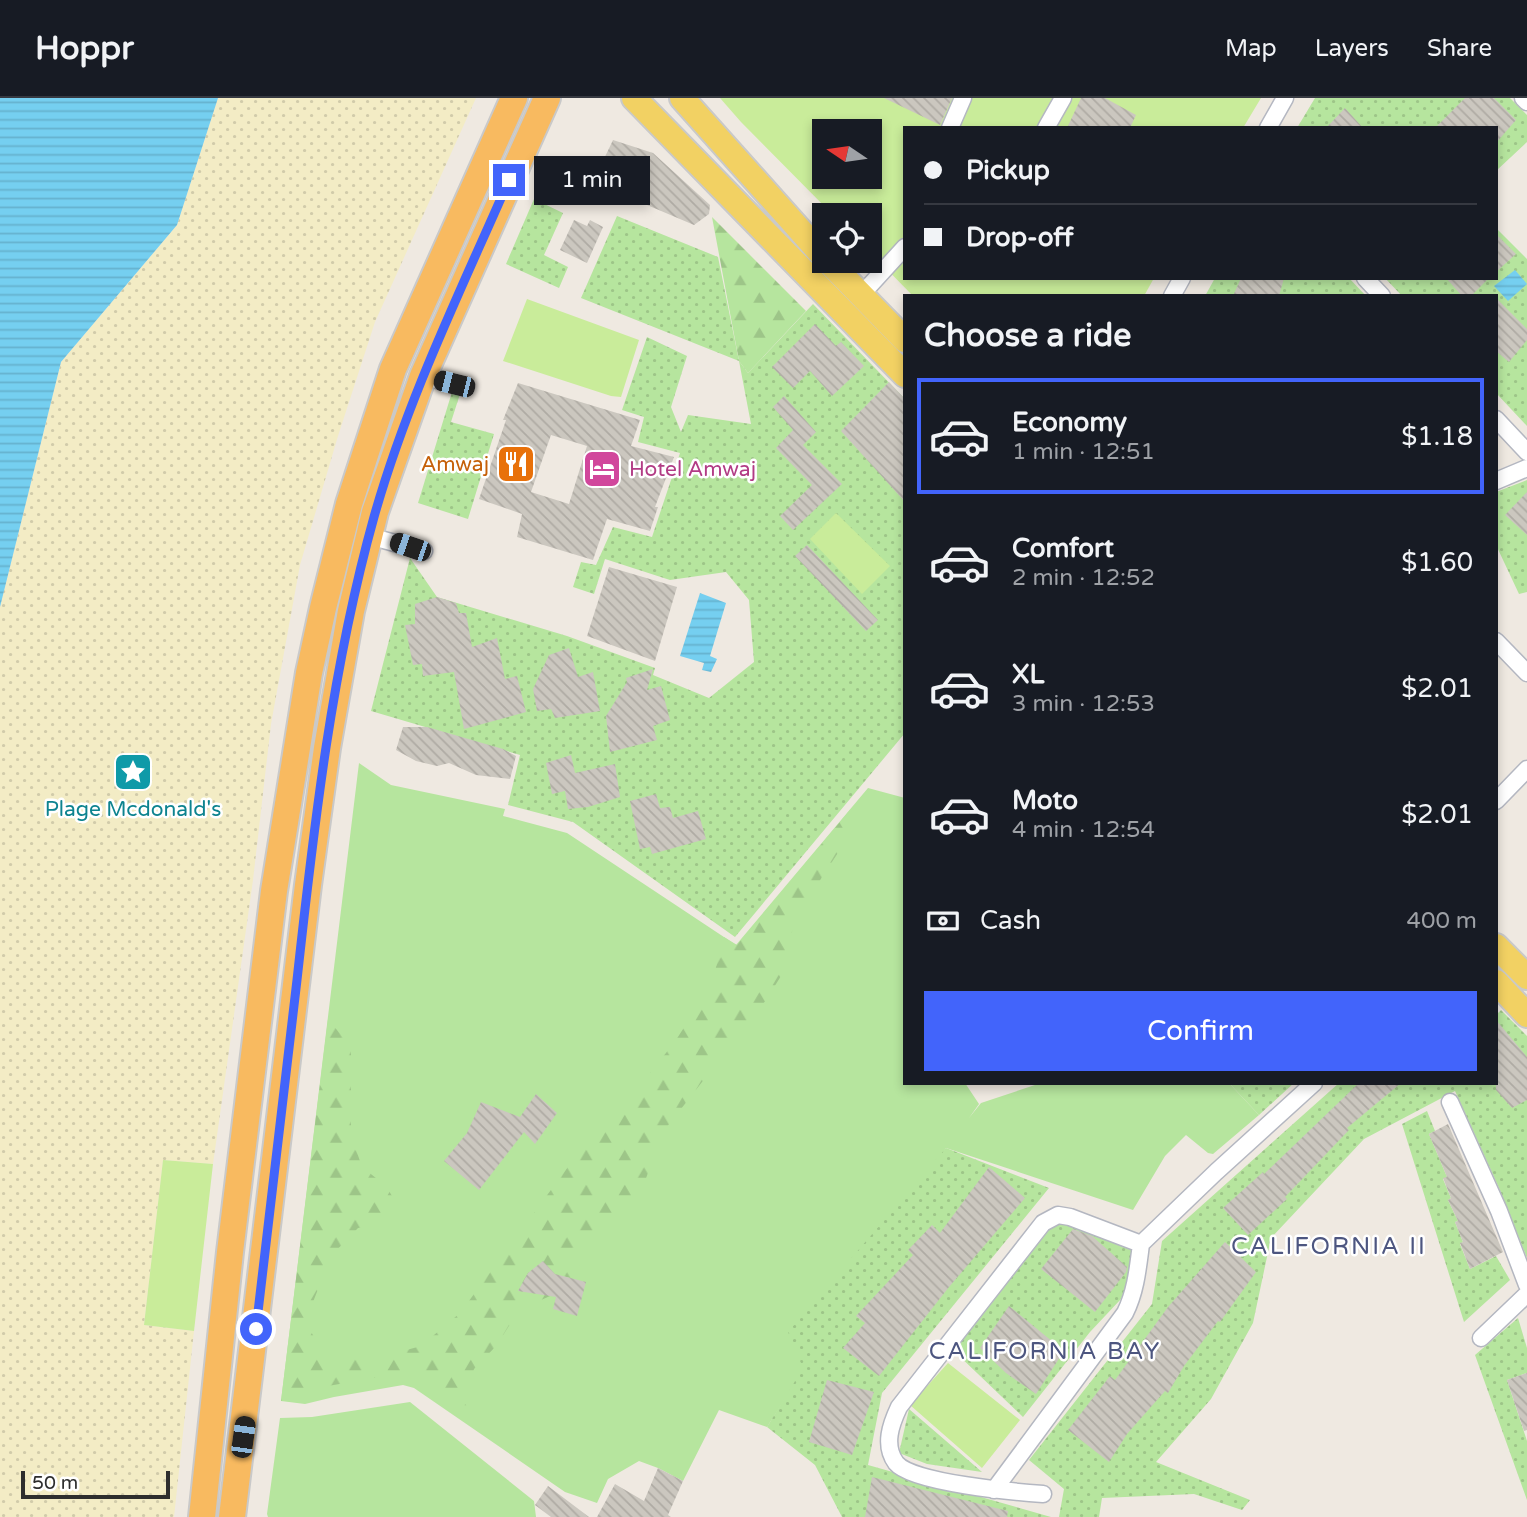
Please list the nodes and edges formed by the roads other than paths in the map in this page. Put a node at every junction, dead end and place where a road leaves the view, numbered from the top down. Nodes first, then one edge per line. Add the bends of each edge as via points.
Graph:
1 (514, 98) edge
2 (547, 98) edge
3 (634, 98) edge
4 (682, 98) edge
5 (963, 98) edge
6 (1063, 98) edge
7 (1285, 98) edge
8 (1523, 98) edge
9 (1527, 102) edge
10 (951, 126) edge
11 (1047, 126) edge
12 (1269, 126) edge
13 (812, 244) edge
14 (903, 249) edge
15 (840, 273) edge
16 (1367, 280) edge
17 (1380, 294) edge
18 (861, 295) junction
19 (903, 338) edge
20 (903, 373) edge
21 (423, 376) junction
22 (454, 384) dead end
23 (1498, 421) edge
24 (1527, 452) edge
25 (1527, 468) edge
26 (1498, 480) edge
27 (369, 536) junction
28 (424, 551) dead end
29 (1498, 643) edge
30 (1527, 673) edge
31 (1527, 769) edge
32 (1498, 799) edge
33 (1498, 948) edge
34 (1527, 977) edge
35 (1498, 984) edge
36 (1527, 1014) edge
37 (1312, 1085) edge
38 (1450, 1102) dead end
39 (1140, 1244) junction
40 (1527, 1285) edge
41 (1527, 1294) edge
42 (1481, 1338) dead end
43 (994, 1490) junction
44 (1043, 1494) dead end
45 (202, 1517) edge
46 (232, 1517) edge

1 - 45 highway via 393,369 344,523 323,608 274,891
2 - 21 highway
3 - 20 main road
4 - 13 main road
5 - 10 street
6 - 11 street
7 - 12 street
8 - 9 street
14 - 18 street
15 - 18 main road
16 - 17 street
18 - 19 main road
21 - 22 street
21 - 27 highway
23 - 24 street
25 - 26 street
27 - 28 street
27 - 46 highway via 338,677 313,844
29 - 30 street
31 - 32 street
33 - 34 main road
35 - 36 main road
37 - 39 street
38 - 40 street
39 - 43 street via 1136,1283 1125,1313
39 - 43 street via 1070,1217 1051,1217 899,1406 889,1440 896,1462 904,1470
41 - 42 street
43 - 44 street

